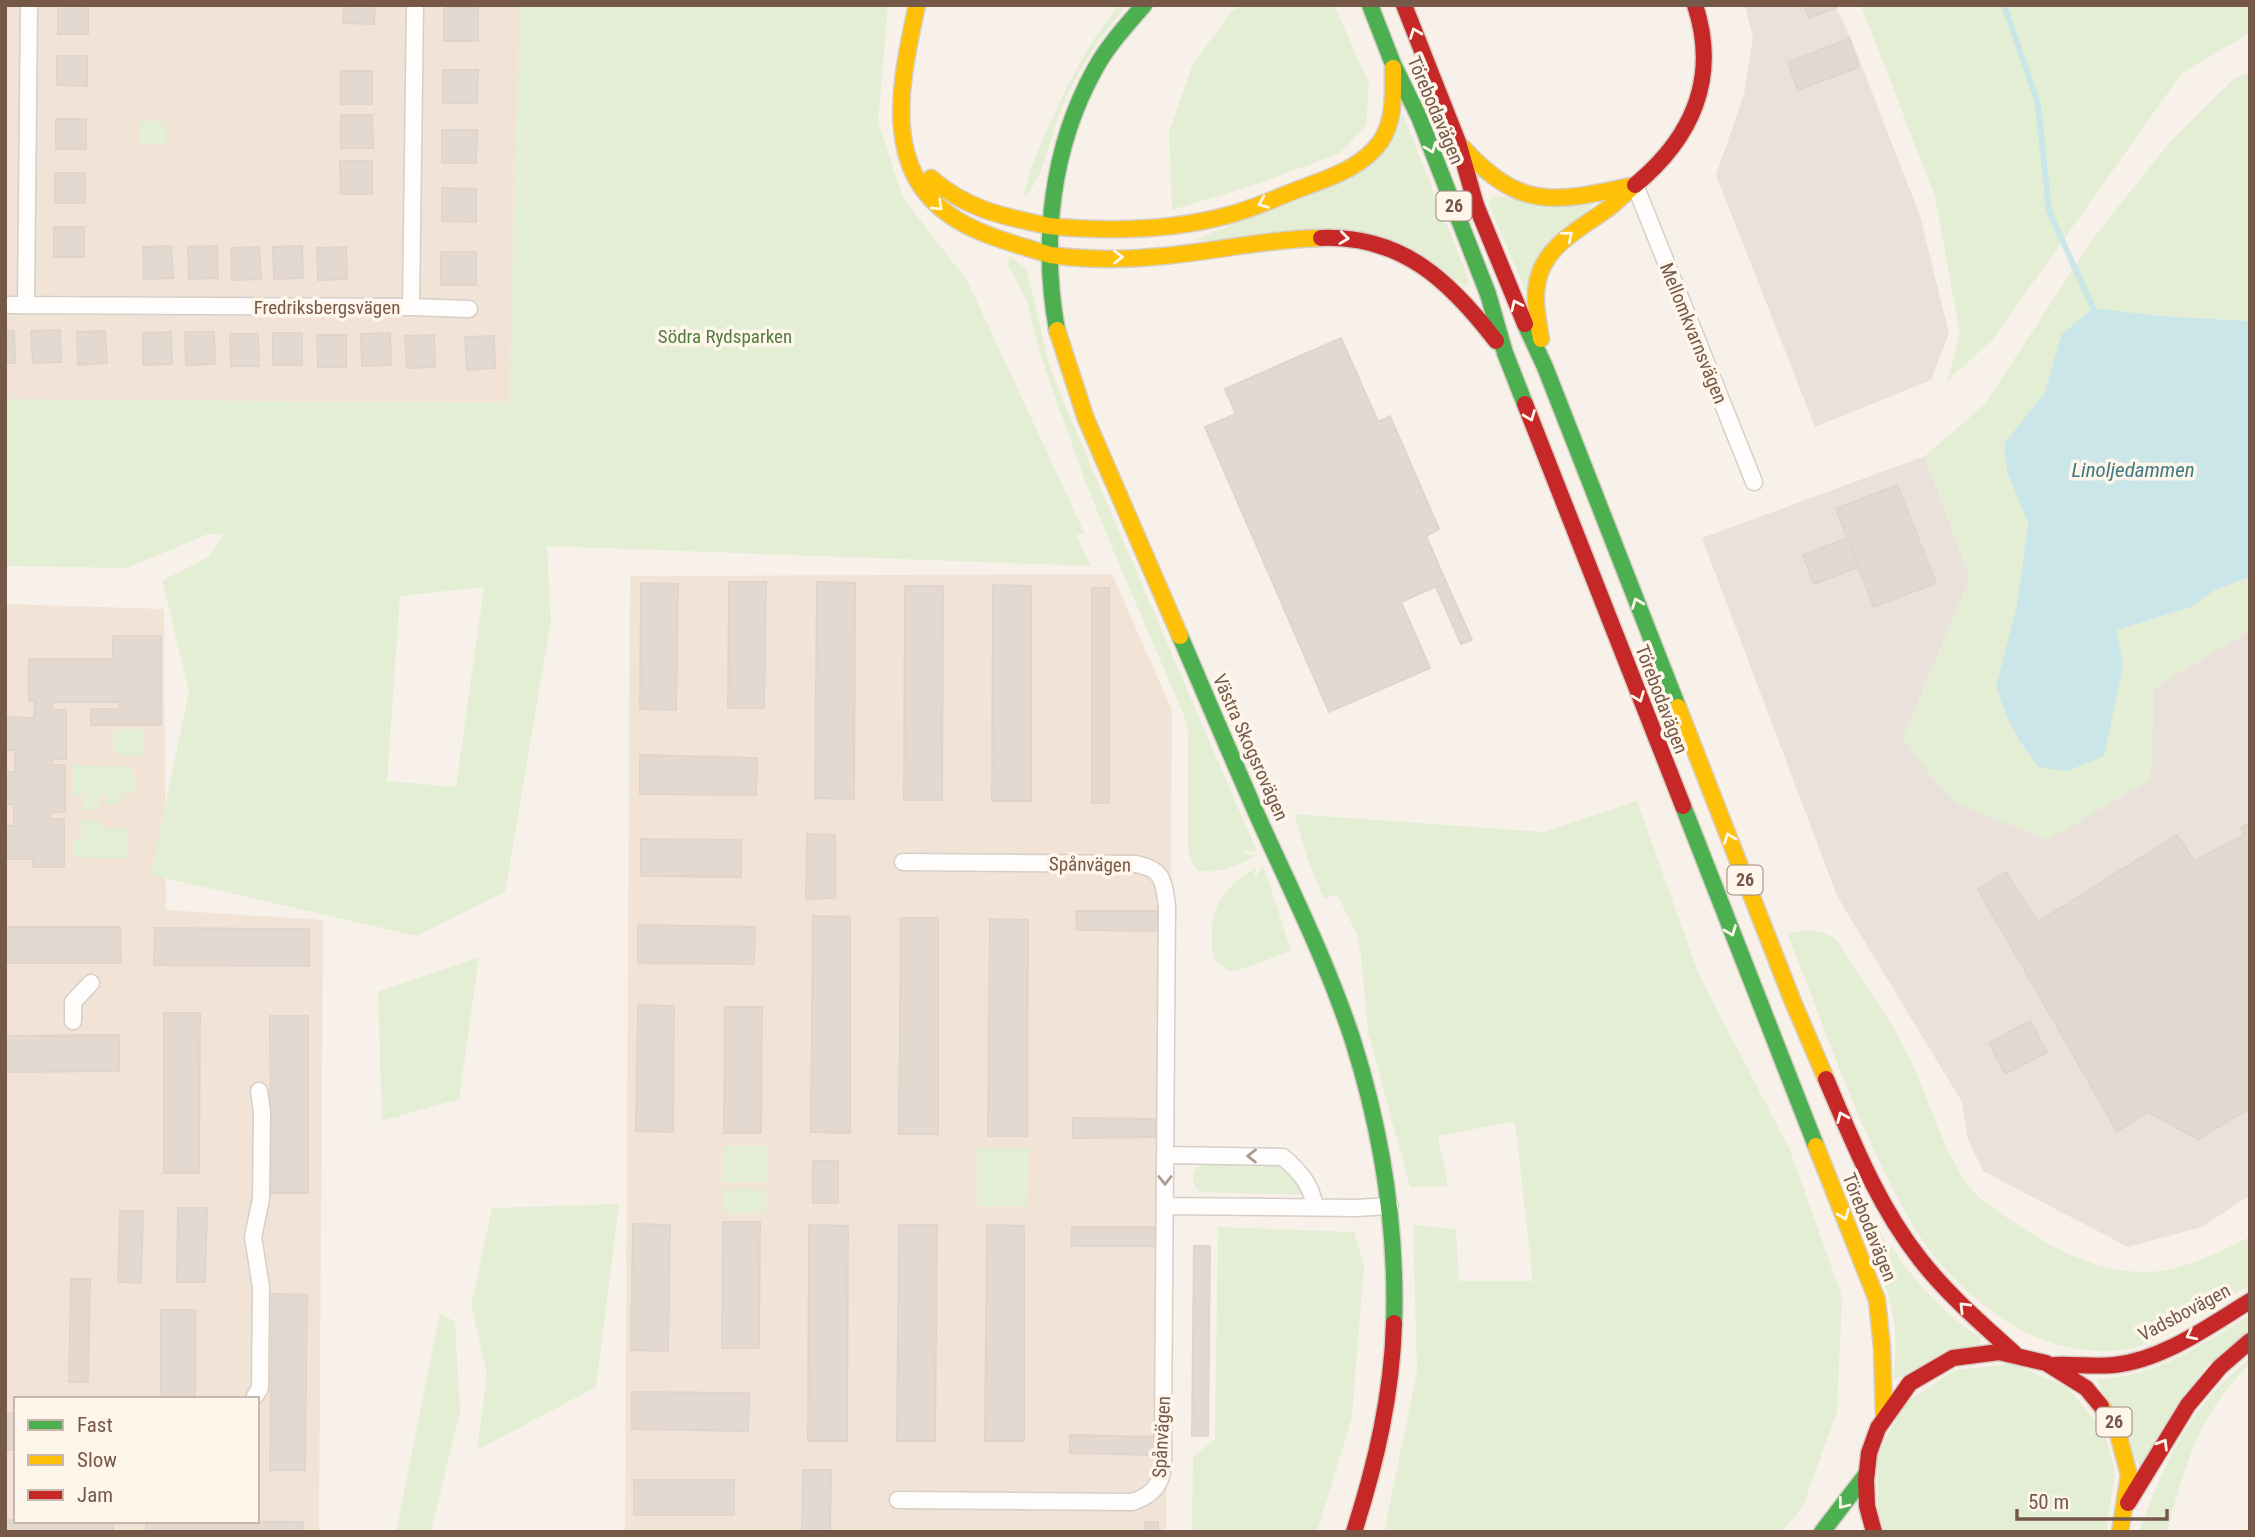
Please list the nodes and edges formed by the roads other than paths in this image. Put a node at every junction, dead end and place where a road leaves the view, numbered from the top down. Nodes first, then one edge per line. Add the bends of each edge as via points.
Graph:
1 (29, 5) edge
2 (415, 5) edge
3 (917, 5) edge
4 (1144, 5) edge
5 (1370, 5) edge
6 (1404, 5) edge
7 (1695, 5) edge
8 (1393, 64) junction
9 (901, 124) junction
10 (1458, 142) junction
11 (1635, 185) junction
12 (1049, 226) junction
13 (1050, 255) junction
14 (5, 305) edge
15 (26, 305) junction
16 (411, 307) junction
17 (469, 309) dead end
18 (1505, 353) junction
19 (1545, 367) junction
20 (1754, 482) dead end
21 (903, 862) dead end
22 (91, 984) dead end
23 (73, 1021) dead end
24 (259, 1091) dead end
25 (1165, 1155) junction
26 (1165, 1206) junction
27 (1390, 1206) junction
28 (1315, 1207) junction
29 (2250, 1301) edge
30 (2250, 1341) edge
31 (2014, 1353) junction
32 (2054, 1365) junction
33 (255, 1396) dead end
34 (1884, 1415) junction
35 (1865, 1476) junction
36 (898, 1500) dead end
37 (2128, 1503) junction
38 (1354, 1532) edge
39 (1822, 1532) edge
40 (1874, 1532) edge
41 (2120, 1532) edge

1 - 15 street
2 - 16 street, Fredriksbergsvägen
3 - 9 main road via 905,63
4 - 12 main road, Västra Skogsrovägen via 1115,38 1081,98 1056,174
5 - 8 main road, Törebodavägen / 26
10 -> 6 main road, Törebodavägen / 26
7 - 11 main road via 1704,60 1698,97 1683,133 1659,166
8 -> 12 main road via 1390,121 1381,141 1363,161 1340,173 1233,215 1203,222 1135,230
8 -> 18 main road, Törebodavägen / 26 via 1419,117 1488,294
9 - 12 main road via 919,163 951,197 972,208
9 -> 13 main road via 910,170 947,214 981,232
10 - 11 main road via 1493,180 1527,196 1568,197
19 -> 10 main road, Törebodavägen / 26 via 1480,216
19 -> 11 main road via 1536,300 1545,263 1565,237
11 - 20 street, Mellomkvarnsvägen
12 - 13 main road, Västra Skogsrovägen
13 -> 18 main road via 1164,257 1310,237 1345,237 1417,262 1474,312
13 - 27 main road, Västra Skogsrovägen via 1053,306 1066,365 1334,990 1370,1101
14 - 15 street, Fredriksbergsvägen
15 - 16 street, Fredriksbergsvägen
16 - 17 street
18 -> 34 main road, Törebodavägen / 26 via 1877,1300
31 -> 19 main road, Törebodavägen / 26 via 1961,1305 1919,1258 1889,1213 1854,1145 1793,1002
21 - 25 street, Spånvägen via 1136,864 1159,874 1167,906
22 - 23 street via 73,1002
24 - 33 street via 261,1199 253,1237 261,1287 260,1388
25 -> 26 street, Spånvägen
28 -> 25 street via 1304,1176 1283,1157
26 - 28 street
26 - 36 street, Spånvägen via 1162,1472 1158,1487 1132,1502
27 - 28 street
27 - 38 main road, Västra Skogsrovägen via 1396,1286 1394,1357 1380,1438
29 -> 32 main road, Vadsbovägen via 2141,1359 2115,1365
37 -> 30 main road via 2188,1405
31 - 32 main road, 26
31 - 34 main road, 26 via 1976,1353 1940,1364 1908,1385
32 - 37 main road, 26 via 2088,1388 2114,1422 2126,1453
34 - 35 main road, 26 via 1871,1444
35 -> 39 main road, 26
35 - 40 main road, 26
37 - 41 main road, 26

